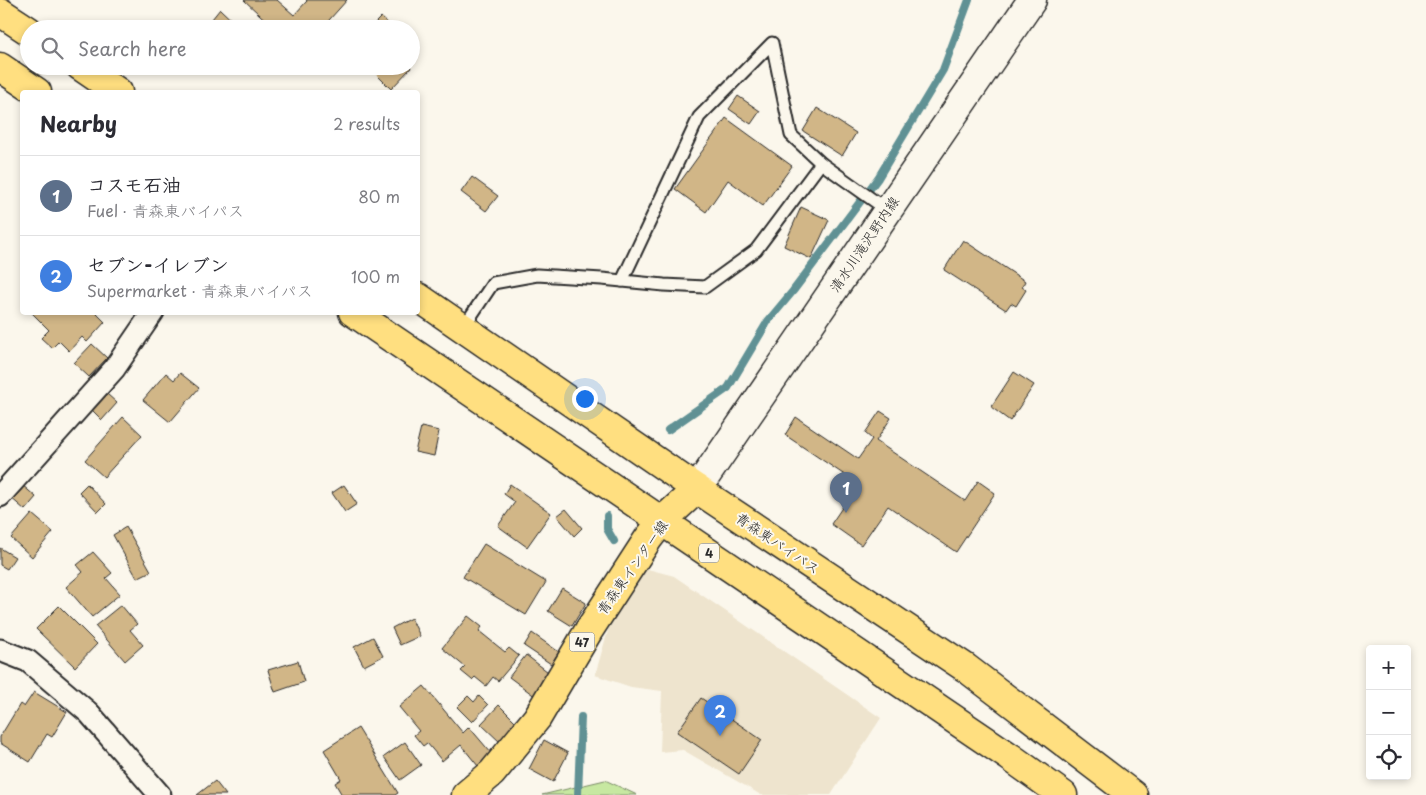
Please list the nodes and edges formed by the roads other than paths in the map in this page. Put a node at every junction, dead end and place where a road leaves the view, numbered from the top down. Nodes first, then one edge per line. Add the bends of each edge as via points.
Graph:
1 (1032, 0) edge
2 (0, 12) edge
3 (20, 25) edge
4 (0, 67) edge
5 (92, 75) edge
6 (32, 90) edge
7 (115, 90) edge
8 (822, 162) junction
9 (880, 205) junction
10 (622, 281) junction
11 (420, 298) edge
12 (150, 315) edge
13 (356, 315) edge
14 (462, 328) junction
15 (697, 489) junction
16 (0, 496) edge
17 (662, 521) junction
18 (0, 650) edge
19 (160, 795) edge
20 (466, 795) edge
21 (1063, 795) edge
22 (1133, 795) edge

1 - 9 main road, 清水川滝沢野内線
2 - 3 main road
4 - 6 main road
5 - 7 main road
8 - 9 lane
8 - 10 lane via 756,250 705,287
8 - 10 lane via 791,135 772,43 699,117
9 - 15 main road, 清水川滝沢野内線
10 - 14 lane via 537,274 494,283
11 - 14 main road, 青森東バイパス
12 - 16 street via 114,370
13 - 17 main road, 4
14 - 15 main road, 青森東バイパス
15 - 17 main road, 青森東インター線 / 47
15 - 22 main road, 青森東バイパス via 966,668
17 - 20 main road, 青森東インター線 / 47 via 589,630 537,718 492,773
17 - 21 main road, 4
18 - 19 street via 28,661 89,713

